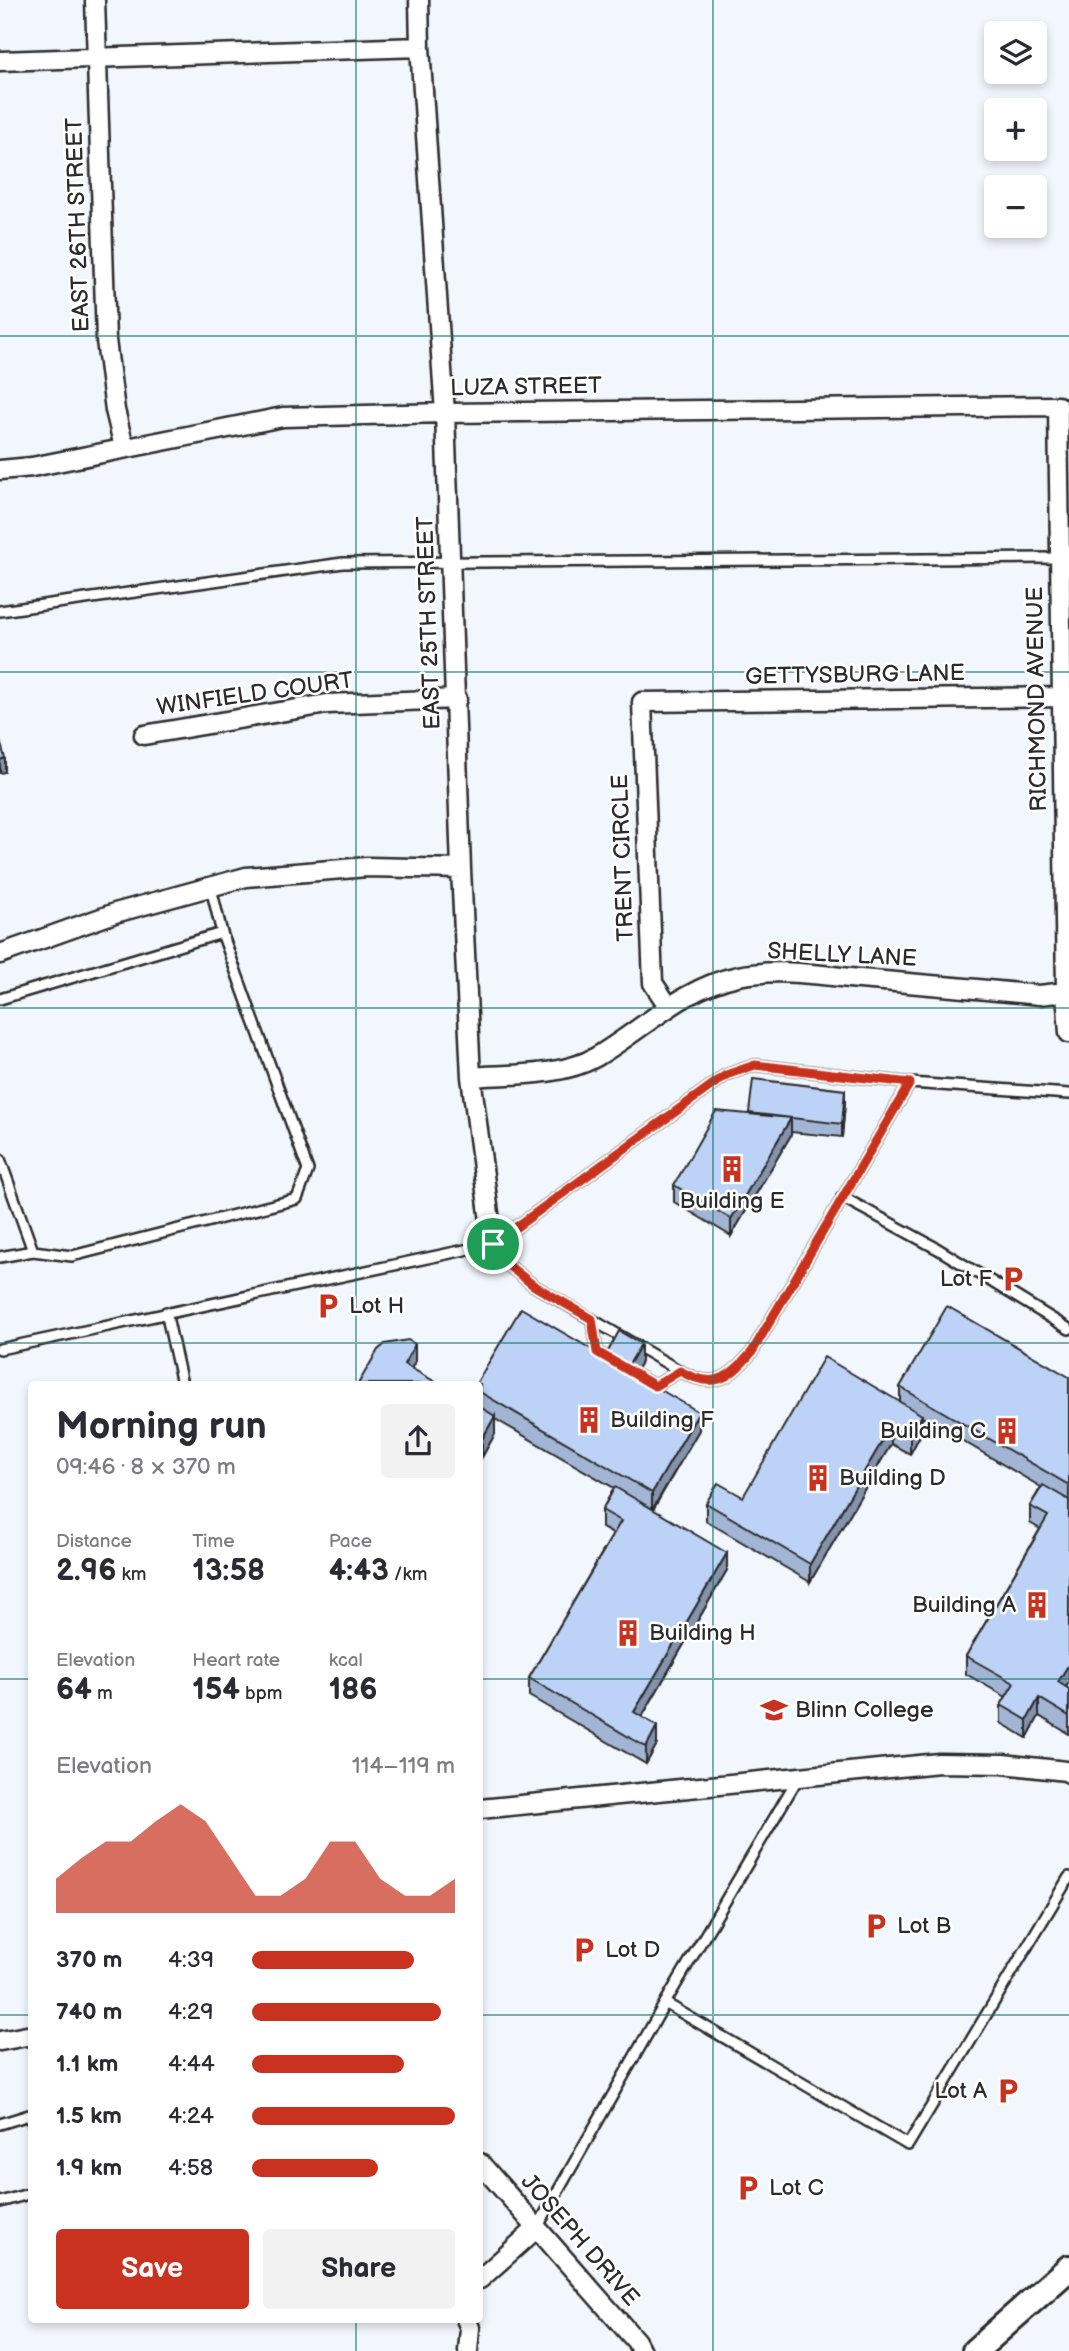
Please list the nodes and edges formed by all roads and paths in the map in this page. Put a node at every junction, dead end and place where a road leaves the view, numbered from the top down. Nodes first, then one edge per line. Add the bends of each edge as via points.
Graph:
1 (95, 0) edge
2 (419, 0) edge
3 (420, 47) junction
4 (96, 58) junction
5 (0, 61) edge
6 (1058, 406) joint
7 (445, 413) junction
8 (124, 447) junction
9 (0, 470) edge
10 (1060, 558) junction
11 (452, 563) junction
12 (0, 611) edge
13 (1065, 697) edge
14 (457, 699) junction
15 (642, 702) joint
16 (144, 735) dead end
17 (461, 869) junction
18 (211, 888) junction
19 (222, 933) junction
20 (0, 954) edge
21 (1066, 992) junction
22 (0, 999) edge
23 (669, 1007) junction
24 (1069, 1032) edge
25 (471, 1077) junction
26 (910, 1083) junction
27 (1069, 1094) edge
28 (0, 1159) edge
29 (842, 1197) junction
30 (493, 1244) junction
31 (33, 1251) junction
32 (0, 1257) edge
33 (166, 1312) junction
34 (592, 1319) junction
35 (1069, 1329) edge
36 (0, 1349) edge
37 (680, 1371) junction
38 (181, 1381) edge
39 (1069, 1773) edge
40 (799, 1777) junction
41 (483, 1810) edge
42 (1069, 1877) edge
43 (665, 2003) junction
44 (28, 2036) edge
45 (0, 2041) edge
46 (28, 2118) edge
47 (0, 2124) edge
48 (483, 2166) edge
49 (28, 2194) edge
50 (0, 2202) edge
51 (537, 2228) junction
52 (1069, 2268) edge
53 (483, 2276) edge
54 (468, 2323) edge
55 (468, 2351) edge
56 (641, 2351) edge
57 (975, 2351) edge

1 - 4 street, EAST 26TH STREET
2 - 3 street, EAST 25TH STREET
3 - 4 street
3 - 7 street, EAST 25TH STREET
4 - 5 street
4 - 8 street, EAST 26TH STREET via 106,340
6 - 7 street, LUZA STREET
6 - 10 street, RICHMOND AVENUE
7 - 8 street, LUZA STREET via 283,417
7 - 11 street, EAST 25TH STREET
8 - 9 street, LUZA STREET
10 - 11 lane
10 - 13 street, RICHMOND AVENUE
11 - 12 lane via 344,563
11 - 14 street, EAST 25TH STREET
13 - 15 street, GETTYSBURG LANE
13 - 21 street, RICHMOND AVENUE
14 - 16 street, WINFIELD COURT via 327,704
14 - 17 street, EAST 25TH STREET
15 - 23 street, TRENT CIRCLE via 653,983
17 - 18 street via 367,867 295,872 246,877
17 - 25 street, EAST 25TH STREET
18 - 19 lane
18 - 20 street via 115,913
19 - 22 lane
19 - 31 lane via 308,1170 297,1199 72,1256
21 - 23 street, SHELLY LANE via 1040,995 789,972 738,976
21 - 24 street, RICHMOND AVENUE
23 - 25 street, SHELLY LANE via 594,1058 542,1072
25 - 30 street, EAST 25TH STREET
26 - 27 lane
26 - 29 lane
26 - 30 lane via 755,1065 726,1075
28 - 31 lane
29 - 35 lane
29 - 37 lane via 752,1352 735,1372 710,1381
30 - 33 lane
30 - 34 lane via 504,1262 533,1285
31 - 32 lane
33 - 36 lane
33 - 38 lane
34 - 37 lane
34 - 37 lane via 597,1352 655,1386
39 - 40 street via 1003,1764 939,1763
40 - 41 street
40 - 43 lane
42 - 43 lane via 908,2145
43 - 51 lane
44 - 45 street
46 - 47 lane
48 - 51 street, JOSEPH DRIVE
49 - 50 lane
51 - 53 street
51 - 56 street, JOSEPH DRIVE
52 - 57 main road
54 - 55 street

